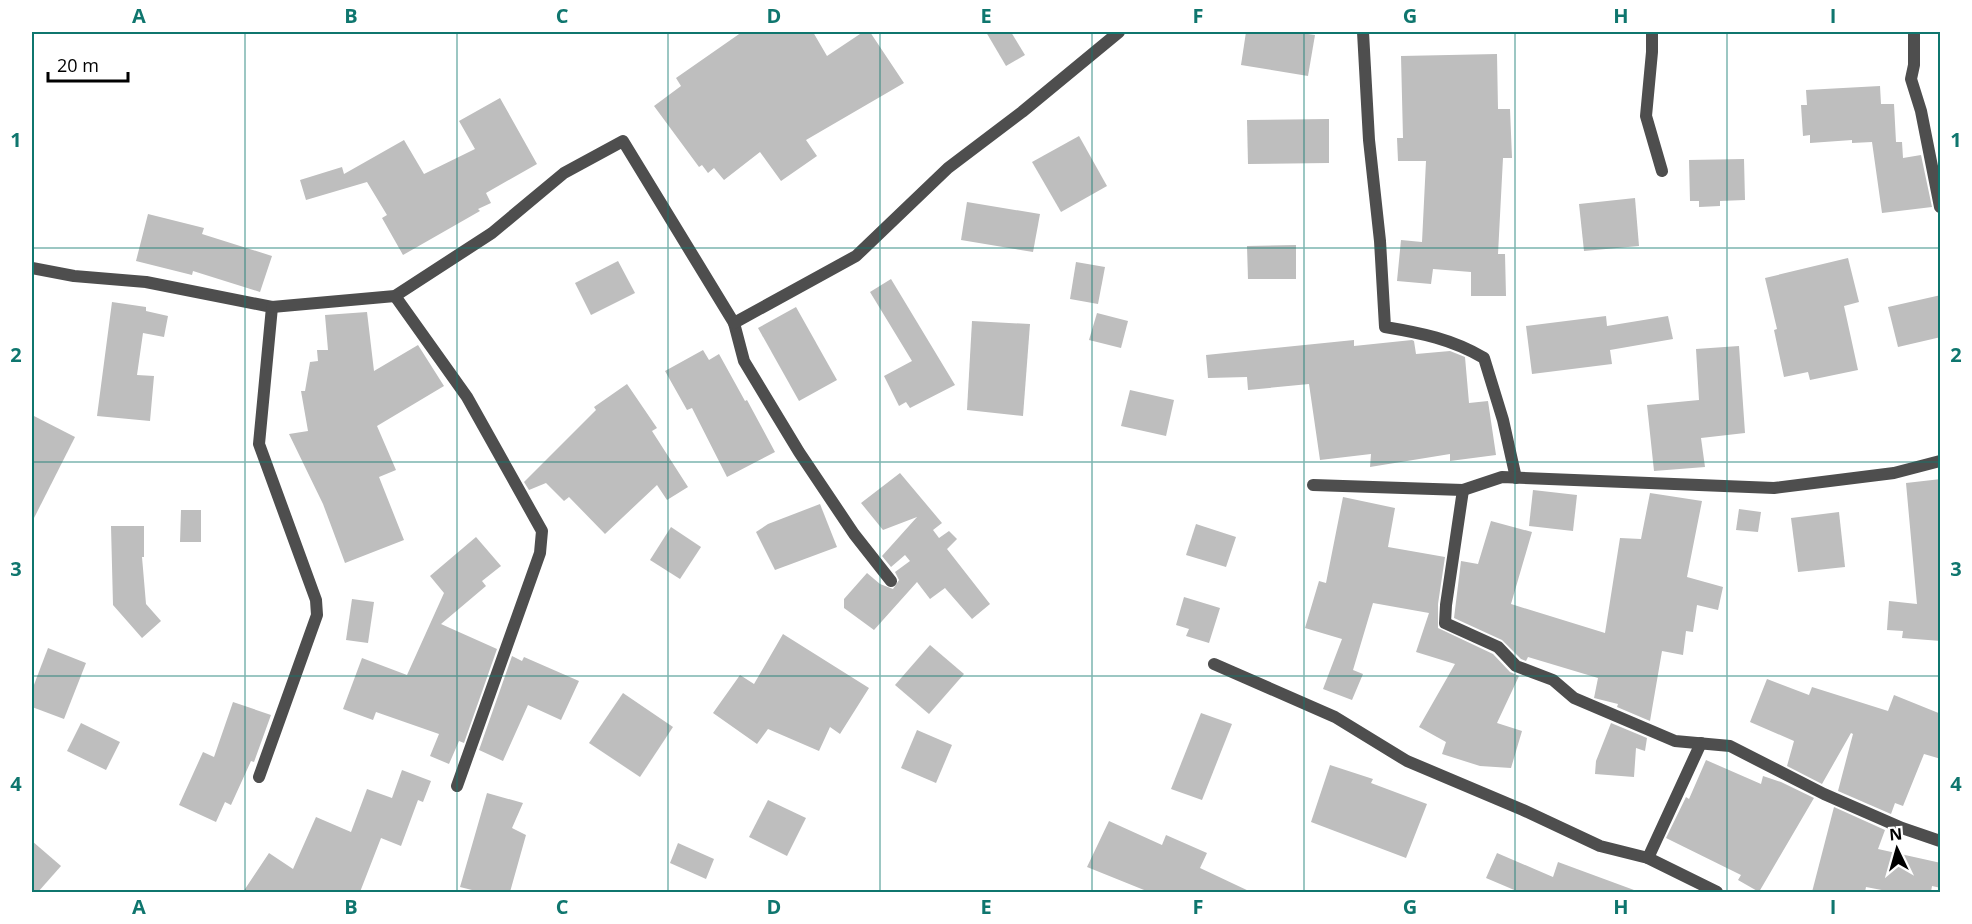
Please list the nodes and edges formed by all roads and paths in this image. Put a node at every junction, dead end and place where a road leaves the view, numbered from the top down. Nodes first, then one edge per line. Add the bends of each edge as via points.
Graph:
1 (1119, 32) edge
2 (1363, 32) edge
3 (1652, 32) edge
4 (1914, 32) edge
5 (1662, 171) dead end
6 (1941, 207) edge
7 (32, 268) edge
8 (395, 296) junction
9 (272, 307) junction
10 (734, 323) junction
11 (1941, 462) edge
12 (1516, 478) junction
13 (1313, 485) dead end
14 (1463, 490) junction
15 (891, 581) dead end
16 (1214, 664) dead end
17 (1701, 743) junction
18 (259, 777) dead end
19 (458, 786) dead end
20 (1941, 841) edge
21 (1648, 858) junction
22 (1717, 892) edge

1 - 10 street via 948,168 856,256
2 - 12 street via 1385,327 1439,336 1484,358
3 - 5 street via 1646,116
4 - 6 street via 1911,79
7 - 9 street via 146,282
8 - 9 street
8 - 10 street via 492,232 564,174 623,141
8 - 19 street via 467,397 542,531 540,553
9 - 18 street via 259,444 316,600 317,615
10 - 15 street via 744,361 799,452
11 - 12 street via 1894,473 1773,488
12 - 14 street via 1502,477
13 - 14 street
14 - 17 street via 1445,623 1498,647 1516,666 1552,680 1574,698 1675,741
16 - 21 street via 1335,717 1407,761 1600,846
17 - 20 street via 1730,746 1834,798
17 - 21 street
21 - 22 street

